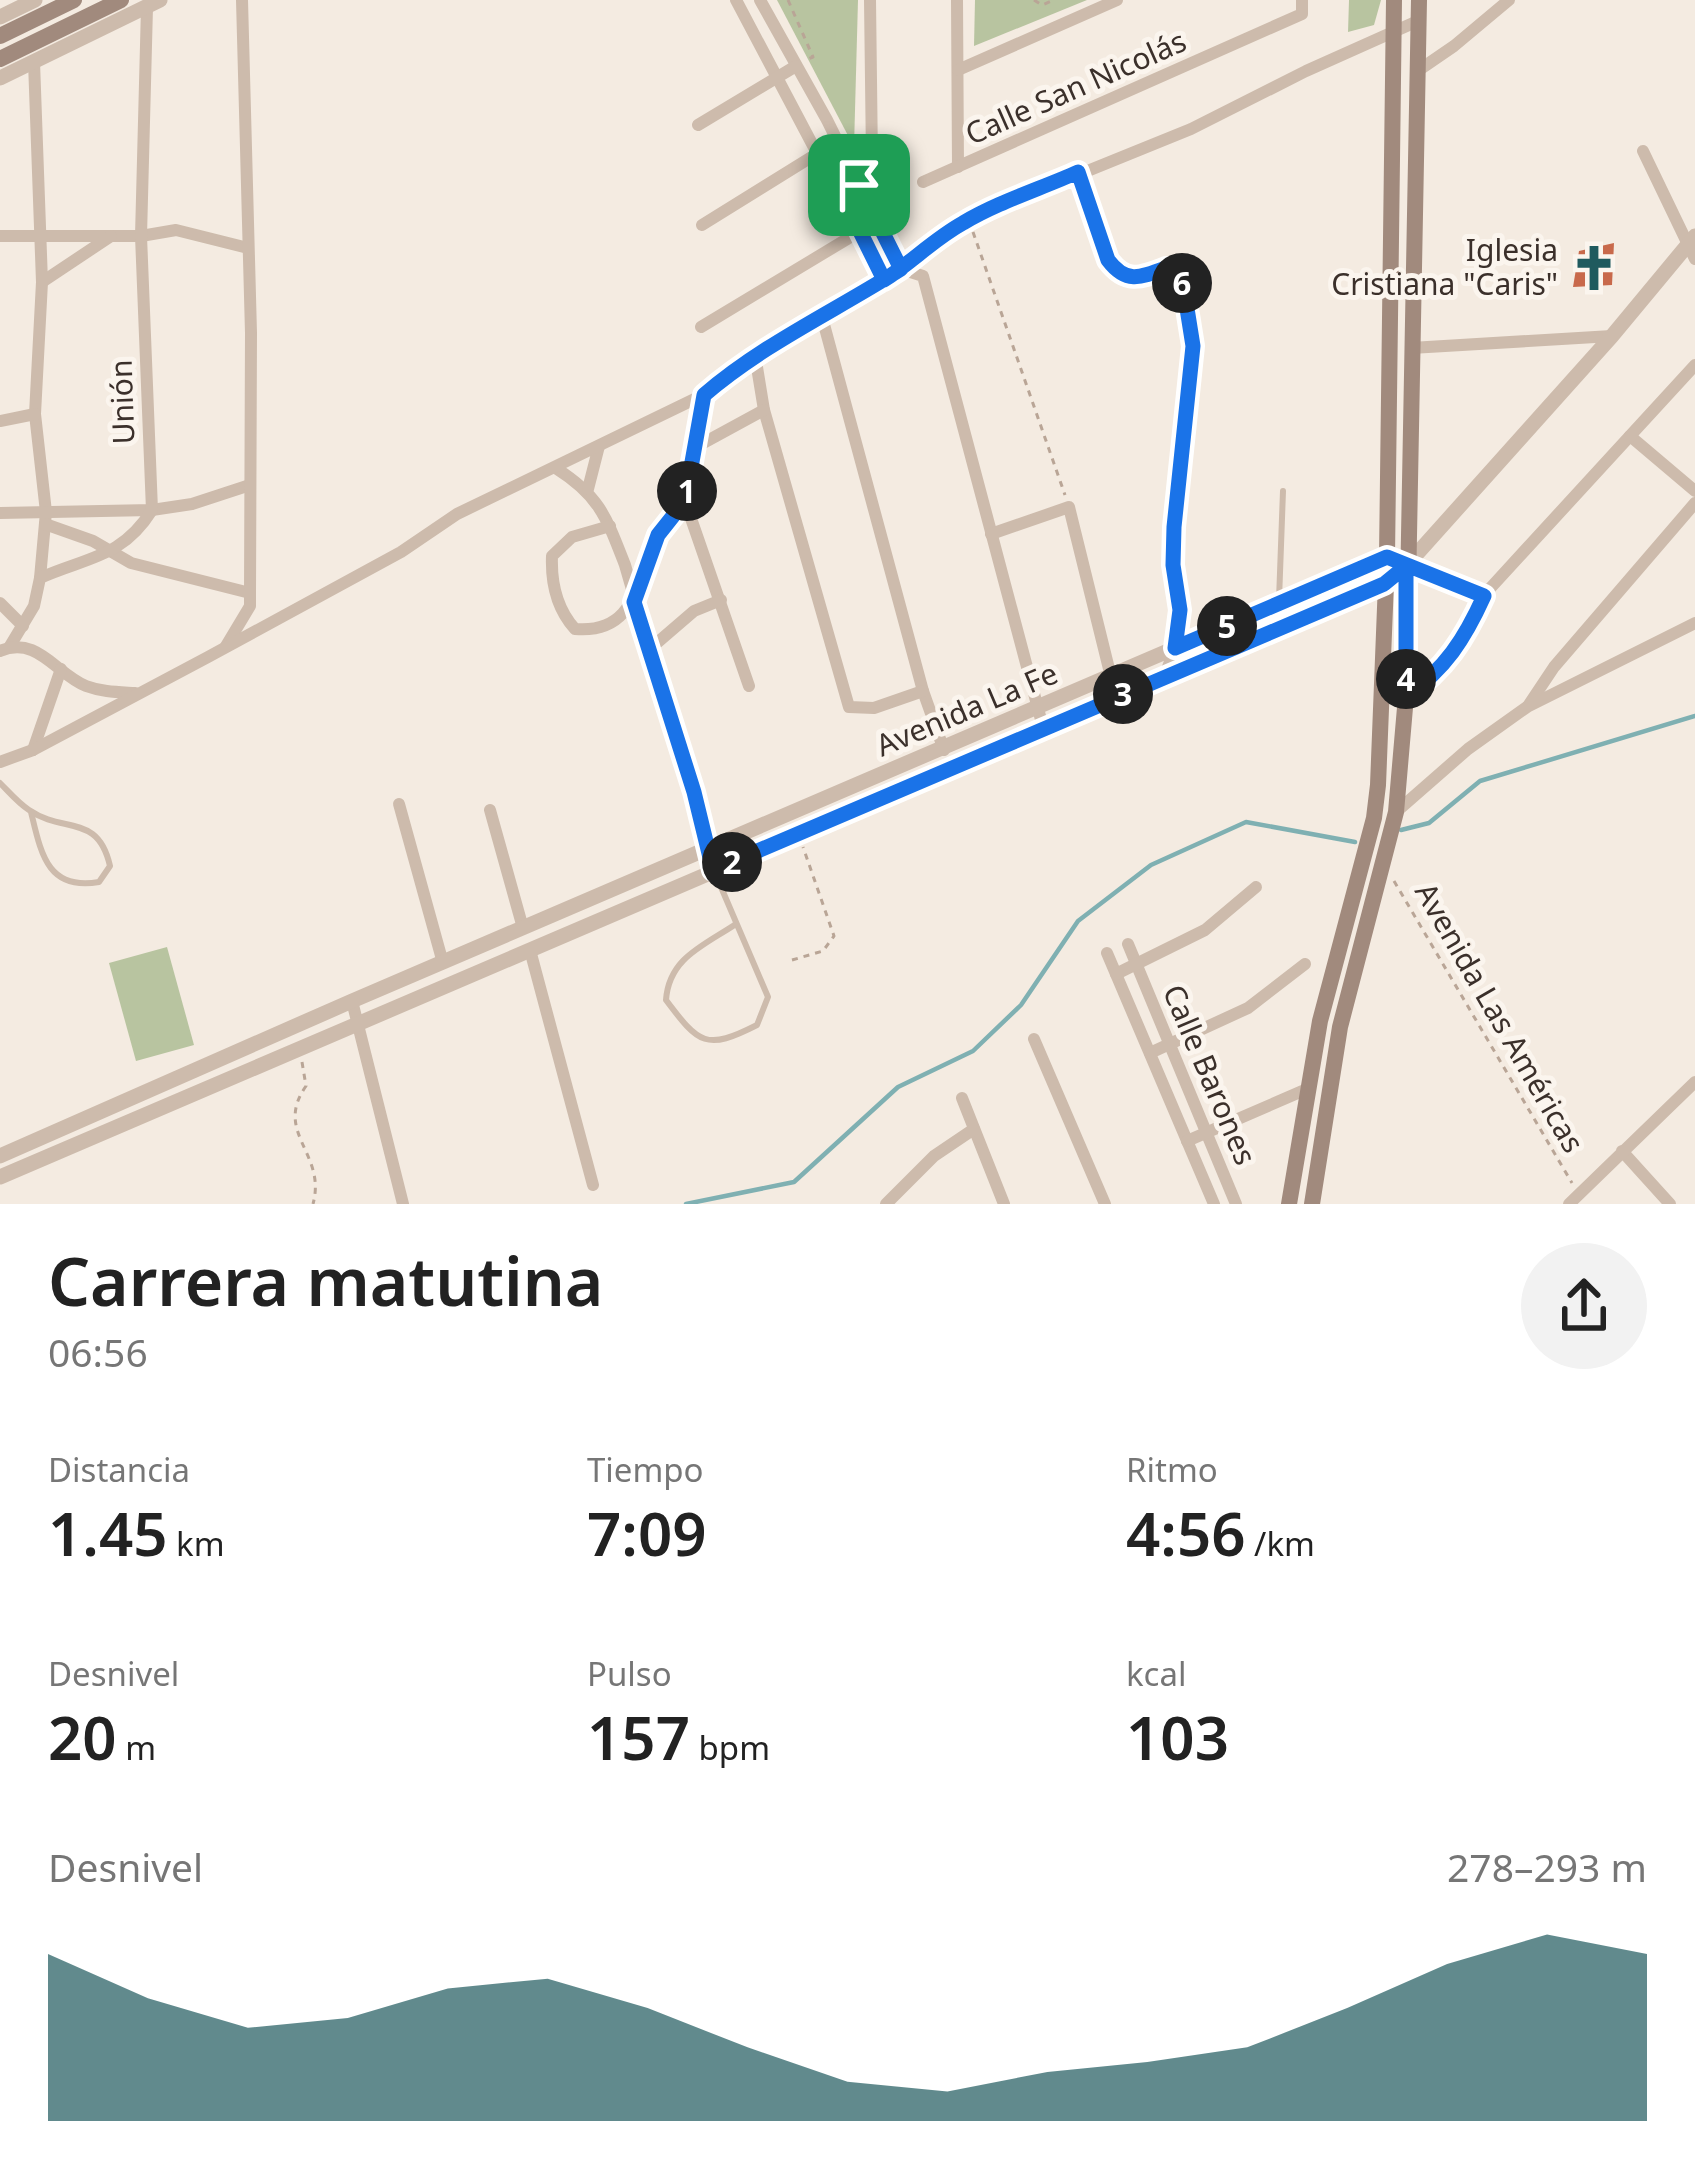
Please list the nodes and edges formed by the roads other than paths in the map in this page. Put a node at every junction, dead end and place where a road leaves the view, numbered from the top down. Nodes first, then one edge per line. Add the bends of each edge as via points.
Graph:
1 (74, 0) edge
2 (121, 0) edge
3 (242, 0) edge
4 (736, 0) edge
5 (760, 0) edge
6 (870, 0) edge
7 (957, 0) edge
8 (1117, 0) edge
9 (1302, 0) edge
10 (1394, 0) edge
11 (1419, 0) edge
12 (1509, 0) edge
13 (154, 3) edge
14 (40, 7) edge
15 (0, 17) edge
16 (1420, 20) junction
17 (1395, 34) junction
18 (0, 36) edge
19 (0, 59) edge
20 (34, 62) junction
21 (796, 66) junction
22 (958, 70) junction
23 (1419, 70) junction
24 (777, 77) junction
25 (0, 78) edge
26 (698, 125) dead end
27 (1643, 151) dead end
28 (818, 153) junction
29 (958, 167) junction
30 (1078, 172) junction
31 (923, 182) dead end
32 (859, 185) junction
33 (842, 195) junction
34 (877, 220) junction
35 (702, 225) dead end
36 (859, 230) junction
37 (41, 234) junction
38 (112, 235) junction
39 (0, 236) edge
40 (140, 236) junction
41 (1693, 246) edge
42 (248, 248) junction
43 (901, 269) junction
44 (884, 280) junction
45 (42, 282) junction
46 (822, 317) junction
47 (701, 327) dead end
48 (1612, 336) junction
49 (1412, 348) junction
50 (754, 355) junction
51 (1695, 365) edge
52 (704, 395) junction
53 (764, 410) junction
54 (35, 414) junction
55 (0, 422) edge
56 (1630, 436) junction
57 (599, 446) junction
58 (696, 447) junction
59 (556, 469) junction
60 (250, 485) junction
61 (588, 489) junction
62 (1283, 491) dead end
63 (1695, 491) edge
64 (685, 501) junction
65 (1695, 503) edge
66 (152, 510) junction
67 (0, 513) edge
68 (45, 518) junction
69 (610, 526) junction
70 (991, 534) junction
71 (114, 552) junction
72 (1387, 557) junction
73 (1406, 566) junction
74 (40, 578) junction
75 (1384, 584) junction
76 (250, 593) junction
77 (721, 600) junction
78 (634, 602) junction
79 (0, 603) edge
80 (1279, 604) junction
81 (1695, 623) edge
82 (23, 626) junction
83 (226, 647) junction
84 (651, 648) junction
85 (1175, 648) junction
86 (5, 649) edge
87 (61, 669) junction
88 (1165, 675) junction
89 (1111, 677) junction
90 (749, 686) dead end
91 (923, 691) junction
92 (139, 693) junction
93 (1406, 696) junction
94 (1527, 707) junction
95 (1037, 709) junction
96 (1044, 730) junction
97 (33, 750) junction
98 (944, 750) junction
99 (0, 762) edge
100 (0, 783) edge
101 (399, 804) dead end
102 (490, 810) dead end
103 (31, 812) junction
104 (1396, 812) junction
105 (706, 850) junction
106 (713, 870) junction
107 (1256, 886) dead end
108 (736, 924) junction
109 (523, 928) junction
110 (1128, 944) dead end
111 (530, 950) junction
112 (1107, 952) dead end
113 (443, 963) junction
114 (1305, 964) dead end
115 (1137, 965) junction
116 (1117, 974) junction
117 (352, 1001) junction
118 (358, 1023) junction
119 (1034, 1039) dead end
120 (1171, 1044) junction
121 (1150, 1053) junction
122 (1307, 1089) junction
123 (1692, 1091) edge
124 (962, 1098) dead end
125 (974, 1129) junction
126 (1208, 1132) junction
127 (1187, 1141) junction
128 (1622, 1151) junction
129 (0, 1156) edge
130 (0, 1177) edge
131 (593, 1185) dead end
132 (897, 1198) edge
133 (1574, 1199) edge
134 (404, 1204) edge
135 (886, 1204) edge
136 (1004, 1204) edge
137 (1105, 1204) edge
138 (1214, 1204) edge
139 (1236, 1204) edge
140 (1289, 1204) edge
141 (1312, 1204) edge
142 (1670, 1204) edge

1 - 14 main road
2 - 19 main road
3 - 42 street
4 - 24 street
5 - 21 street
6 - 32 street via 872,160
7 - 22 street
8 - 22 street
9 - 29 street, Calle San Nicolás via 1302,14
10 - 17 main road
11 - 16 main road
12 - 23 street
13 - 20 street
13 - 40 street, Unión
14 - 15 street
14 - 18 main road
16 - 17 street
16 - 23 main road
17 - 30 street
17 - 72 main road
20 - 25 street
20 - 37 street
21 - 24 street
21 - 32 street
22 - 29 street
23 - 49 main road
24 - 26 street
24 - 28 street
27 - 41 street
28 - 33 street
28 - 35 street
29 - 31 street, Calle San Nicolás
30 - 43 street via 968,219
30 - 85 street via 1117,272 1139,278 1166,268 1182,277 1193,346 1174,527
32 - 33 street
32 - 34 street
33 - 36 street
34 - 36 street
34 - 43 street
36 - 44 street
36 - 47 street
37 - 38 street
37 - 39 street
37 - 45 street
38 - 40 street
38 - 45 street
40 - 42 street via 176,230
40 - 66 street, Unión
41 - 48 street, Avenida La Fe
42 - 60 street
43 - 44 street
43 - 70 street via 923,276
44 - 46 street
45 - 54 street
46 - 50 street
46 - 91 street
48 - 49 street
48 - 73 street, Avenida La Fe
49 - 73 main road
50 - 52 street
50 - 53 street
51 - 56 street
52 - 57 street
52 - 58 street
53 - 58 street
53 - 91 street via 849,707 874,708
54 - 55 street
54 - 68 street
56 - 63 street
56 - 93 street via 1484,596 1464,640 1431,679
57 - 59 street
57 - 61 street
58 - 64 street
59 - 61 street
59 - 83 street via 457,514
60 - 66 street
60 - 76 street
61 - 69 street
62 - 80 lane
64 - 77 street
64 - 78 street via 658,535
65 - 94 street
66 - 68 street
66 - 71 street
67 - 68 street
68 - 71 street
68 - 74 street
69 - 78 street
69 - 78 street via 572,536 552,556 562,615 575,629 593,631
70 - 89 street via 1069,507
70 - 95 street
71 - 74 street
71 - 76 street via 151,570
72 - 73 street
72 - 75 main road
72 - 80 street, Avenida La Fe
73 - 75 street, Avenida La Fe
73 - 93 main road
74 - 82 street
75 - 88 street, Avenida La Fe
75 - 122 main road via 1374,818
76 - 83 street
77 - 84 street via 694,611
77 - 90 street
78 - 84 street
79 - 82 street
80 - 85 street, Avenida La Fe
81 - 94 street
82 - 86 street
83 - 92 street
84 - 105 street
85 - 88 street
85 - 89 street, Avenida La Fe
86 - 87 street via 37,650
87 - 92 street via 105,692
87 - 97 street
88 - 96 street, Avenida La Fe
89 - 95 street, Avenida La Fe
91 - 98 street
92 - 97 street
93 - 104 main road
94 - 104 street
95 - 96 street
95 - 98 street, Avenida La Fe
96 - 106 street, Avenida La Fe
97 - 99 street
98 - 105 street, Avenida La Fe
100 - 103 lane
101 - 113 street
102 - 109 street
103 - 103 lane via 92,831 110,866 99,882 77,885 56,874 41,855
104 - 141 main road via 1340,1027
105 - 106 street
105 - 109 street, Avenida La Fe
106 - 108 lane
106 - 111 street, Avenida La Fe
107 - 115 street via 1205,930
108 - 108 lane via 768,997 757,1024 711,1042 693,1035 666,1000 667,977
109 - 113 street, Avenida La Fe
110 - 115 street, Calle Barones
111 - 118 street, Avenida La Fe
111 - 131 street
112 - 116 street, Calle Barones
113 - 117 street, Avenida La Fe
114 - 120 street via 1248,1008
115 - 116 street
115 - 120 street, Calle Barones
116 - 121 street, Calle Barones
117 - 118 street
117 - 129 street, Avenida La Fe
118 - 130 street, Avenida La Fe
118 - 134 street
119 - 137 street
120 - 121 street
120 - 126 street, Calle Barones
121 - 127 street, Calle Barones
122 - 126 street
122 - 140 main road
123 - 128 street
124 - 125 street
125 - 132 street via 934,1156
125 - 136 street
126 - 127 street
126 - 139 street, Calle Barones
127 - 138 street, Calle Barones
128 - 133 street
128 - 142 street
132 - 135 street

